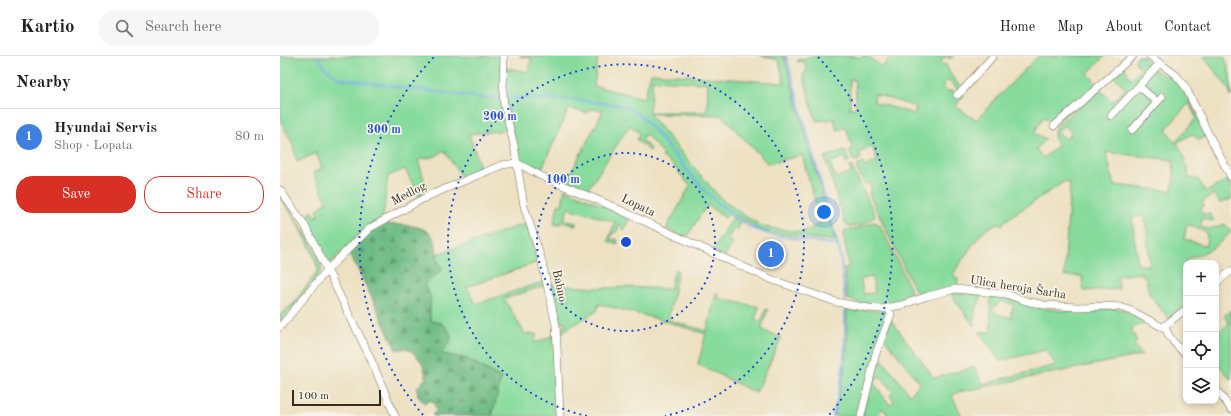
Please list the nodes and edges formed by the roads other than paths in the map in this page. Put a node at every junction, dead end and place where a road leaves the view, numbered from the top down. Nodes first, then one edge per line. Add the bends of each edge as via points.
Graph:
1 (504, 56) edge
2 (993, 56) edge
3 (1133, 56) edge
4 (1150, 56) edge
5 (1160, 63) junction
6 (1139, 86) junction
7 (957, 95) dead end
8 (1111, 116) dead end
9 (1054, 126) dead end
10 (1132, 130) dead end
11 (516, 163) junction
12 (1231, 177) edge
13 (280, 190) edge
14 (327, 270) junction
15 (1231, 271) edge
16 (1219, 281) edge
17 (852, 304) joint
18 (889, 307) junction
19 (1183, 311) edge
20 (1165, 326) junction
21 (280, 327) edge
22 (1183, 352) edge
23 (1219, 394) edge
24 (1231, 409) edge
25 (395, 416) edge
26 (560, 416) edge
27 (861, 416) edge

1 - 11 street via 504,105
2 - 7 street
3 - 9 street
4 - 5 street
5 - 6 street
5 - 12 street via 1176,75 1185,86
6 - 8 street
6 - 10 street via 1160,99
11 - 14 street, Medlog via 502,165 477,175 382,220 370,228
11 - 17 street, Lopata via 774,280 836,302
11 - 26 street, Babno via 524,206 541,258 556,325
13 - 14 street via 304,224
14 - 21 street, Medlog
14 - 25 street via 369,355
15 - 16 street
17 - 18 street, Ulica heroja Šarha via 869,308
18 - 20 street, Ulica heroja Šarha via 955,289 1006,294 1026,302 1044,305 1077,308 1120,307
18 - 27 street via 891,314 876,353
19 - 20 street
20 - 22 street via 1166,332
23 - 24 street

